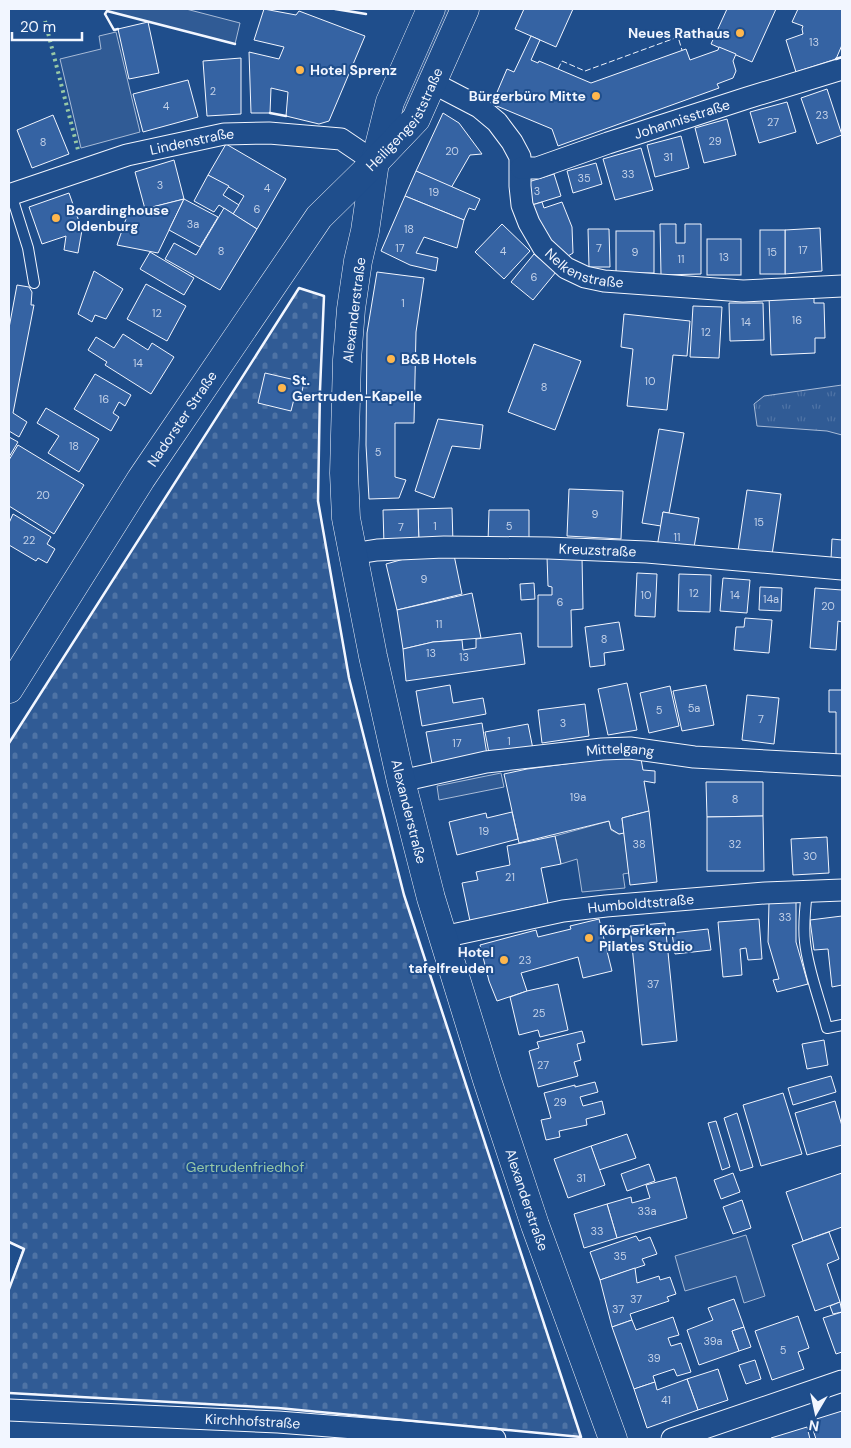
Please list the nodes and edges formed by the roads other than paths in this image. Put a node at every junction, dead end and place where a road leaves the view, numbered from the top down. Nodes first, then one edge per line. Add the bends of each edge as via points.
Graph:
1 (431, 9) edge
2 (465, 9) edge
3 (842, 69) edge
4 (433, 83) junction
5 (375, 162) junction
6 (521, 168) junction
7 (10, 195) edge
8 (34, 283) dead end
9 (842, 286) edge
10 (364, 552) junction
11 (842, 569) edge
12 (9, 689) edge
13 (842, 765) edge
14 (401, 781) junction
15 (842, 890) edge
16 (807, 891) junction
17 (443, 937) junction
18 (842, 1025) edge
19 (842, 1381) edge
20 (9, 1410) edge
21 (496, 1439) edge
22 (613, 1439) edge
23 (672, 1439) edge

1 - 5 street, Heiligengeiststraße via 390,102
2 - 4 street, Heiligengeiststraße
3 - 6 street, Johannisstraße via 537,168
4 - 5 street, Heiligengeiststraße via 416,119
4 - 6 street, Nelkenstraße via 479,107 497,122 517,150
5 - 7 street, Lindenstraße via 342,139 269,133 224,134 127,155
5 - 10 street, Alexanderstraße via 351,309 347,360 346,518
5 - 12 street, Nadorster Straße via 319,217 141,479
6 - 9 street, Nelkenstraße via 522,205 535,235 553,258 585,277 604,282 743,291
7 - 8 lane via 28,248
10 - 11 street, Kreuzstraße via 444,547 548,548 647,552
10 - 14 street, Alexanderstraße via 373,656
13 - 14 street, Mittelgang via 694,757 630,748 602,749 486,762
14 - 17 street, Alexanderstraße
15 - 16 street, Humboldtstraße
16 - 17 street, Humboldtstraße via 563,911
16 - 18 lane via 804,933 810,964 827,1028
17 - 22 street, Alexanderstraße via 535,1225
19 - 23 street
20 - 21 street, Kirchhofstraße via 278,1422

